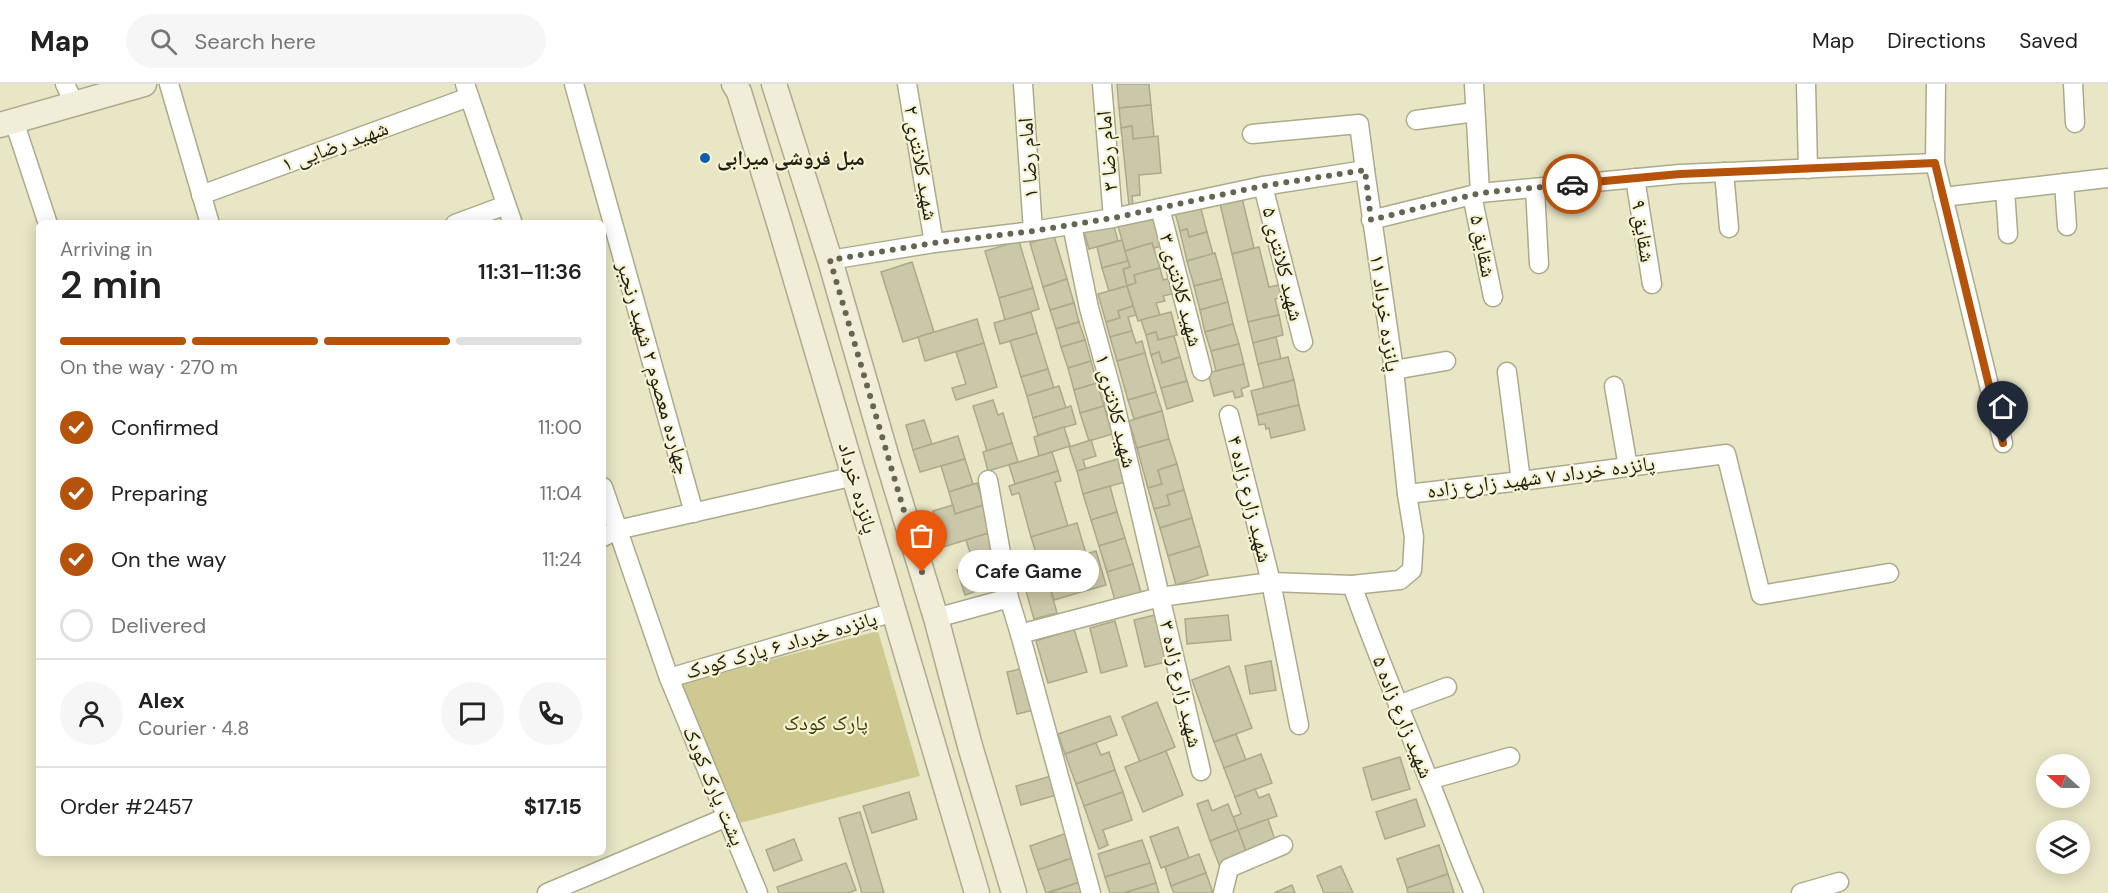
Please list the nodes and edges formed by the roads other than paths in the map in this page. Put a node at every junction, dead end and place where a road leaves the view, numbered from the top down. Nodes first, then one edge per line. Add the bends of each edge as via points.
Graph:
1 (144, 84) edge
2 (169, 84) edge
3 (574, 84) edge
4 (734, 84) edge
5 (774, 84) edge
6 (907, 84) edge
7 (1023, 84) edge
8 (1102, 84) edge
9 (1474, 84) edge
10 (1806, 84) edge
11 (1936, 84) edge
12 (2073, 84) edge
13 (467, 90) edge
14 (70, 94) edge
15 (1475, 112) junction
16 (1416, 120) dead end
17 (7, 123) edge
18 (2075, 123) dead end
19 (1252, 134) dead end
20 (1935, 163) junction
21 (1809, 168) junction
22 (1365, 170) junction
23 (1724, 172) junction
24 (1635, 178) junction
25 (2108, 178) edge
26 (2064, 183) junction
27 (1263, 186) junction
28 (1535, 188) junction
29 (2005, 190) junction
30 (1476, 194) junction
31 (201, 195) junction
32 (1943, 197) junction
33 (506, 205) junction
34 (1160, 208) junction
35 (1113, 218) junction
36 (46, 220) edge
37 (209, 220) edge
38 (466, 220) edge
39 (512, 220) edge
40 (1371, 220) junction
41 (1072, 225) junction
42 (2067, 226) dead end
43 (1729, 228) dead end
44 (1033, 231) junction
45 (2008, 234) dead end
46 (934, 243) junction
47 (830, 260) junction
48 (1539, 264) dead end
49 (1652, 284) dead end
50 (1493, 297) dead end
51 (1303, 342) dead end
52 (1446, 361) dead end
53 (1394, 370) junction
54 (1202, 371) dead end
55 (1507, 372) dead end
56 (1614, 386) dead end
57 (1229, 415) dead end
58 (2003, 443) dead end
59 (1628, 467) junction
60 (855, 476) junction
61 (988, 480) dead end
62 (1521, 482) junction
63 (1407, 494) junction
64 (606, 508) edge
65 (694, 513) junction
66 (610, 534) edge
67 (1889, 573) dead end
68 (1270, 582) junction
69 (1352, 585) junction
70 (1160, 597) junction
71 (1009, 598) junction
72 (894, 612) junction
73 (936, 618) junction
74 (1020, 634) junction
75 (669, 678) junction
76 (1447, 687) dead end
77 (1398, 705) junction
78 (1299, 725) dead end
79 (1509, 757) dead end
80 (1201, 771) dead end
81 (1429, 780) junction
82 (727, 817) junction
83 (1283, 845) dead end
84 (1839, 882) dead end
85 (547, 893) edge
86 (758, 893) edge
87 (977, 893) edge
88 (1014, 893) edge
89 (1092, 893) edge
90 (1222, 893) edge
91 (1474, 893) edge
92 (1801, 893) edge

1 - 14 main road
2 - 31 street
3 - 65 street, چهارده معصوم ۲ شهید رنجبر
4 - 60 main road, پانزده خرداد
5 - 47 main road, پانزده خرداد
6 - 46 street, شهید کلانتری ۲
7 - 44 street, امام رضا ۱
8 - 35 street, امام رضا ۳
9 - 15 street, شقایق ۵
10 - 21 street
11 - 20 street
12 - 18 street
13 - 31 street, شهید رضایی ۱
13 - 33 street
14 - 17 main road
15 - 16 street
15 - 30 street, شقایق ۵
17 - 36 street
19 - 22 street, پانزده خرداد ۱۱ via 1359,124
20 - 21 street
20 - 32 street
21 - 23 street
22 - 27 street
22 - 40 street, پانزده خرداد ۱۱
23 - 24 street
23 - 43 street
24 - 28 street
24 - 49 street, شقایق ۹
25 - 26 street
26 - 29 street
26 - 42 street
27 - 34 street
27 - 51 street, شهید کلانتری ۵
28 - 30 street
28 - 48 street
29 - 32 street
29 - 45 street
30 - 40 street
30 - 50 street, شقایق ۵
31 - 37 street
32 - 58 street
33 - 38 street
33 - 39 street
34 - 35 street
34 - 54 street, شهید کلانتری ۳
35 - 41 street
40 - 53 street, پانزده خرداد ۱۱
41 - 44 street
41 - 70 street, شهید کلانتری ۱
44 - 46 street
46 - 47 street
47 - 73 main road, پانزده خرداد
52 - 53 street
53 - 63 street, پانزده خرداد ۱۱
55 - 62 street
56 - 59 street
57 - 68 street, شهید زارع زاده ۴
59 - 62 street, پانزده خرداد ۷ شهید زارع زاده
59 - 67 street, پانزده خرداد ۷ شهید زارع زاده via 1726,454 1761,595
60 - 65 street
60 - 72 main road, پانزده خرداد
61 - 71 street
62 - 63 street, پانزده خرداد ۷ شهید زارع زاده
63 - 69 street, پانزده خرداد ۷ شهید زارع زاده via 1414,537 1412,570 1400,580
64 - 66 street, پشت پارک کودک
65 - 66 street
66 - 75 street, پشت پارک کودک
68 - 69 street, پانزده خرداد ۷ شهید زارع زاده
68 - 70 street, پانزده خرداد ۷ شهید زارع زاده
68 - 78 street, شهید زارع زاده ۴
69 - 77 street, شهید زارع زاده ۵
70 - 74 street, پانزده خرداد ۷ شهید زارع زاده
70 - 80 street, شهید زارع زاده ۳
71 - 73 street
71 - 74 street
72 - 75 street, پانزده خرداد ۶ پارک کودک
72 - 87 main road, پانزده خرداد
73 - 88 main road, پانزده خرداد
74 - 89 street
75 - 82 street, پشت پارک کودک
76 - 77 street
77 - 81 street, شهید زارع زاده ۵
79 - 81 street
81 - 91 street, شهید زارع زاده ۵
82 - 85 street
82 - 86 street, پشت پارک کودک
83 - 90 street via 1229,868
84 - 92 street

